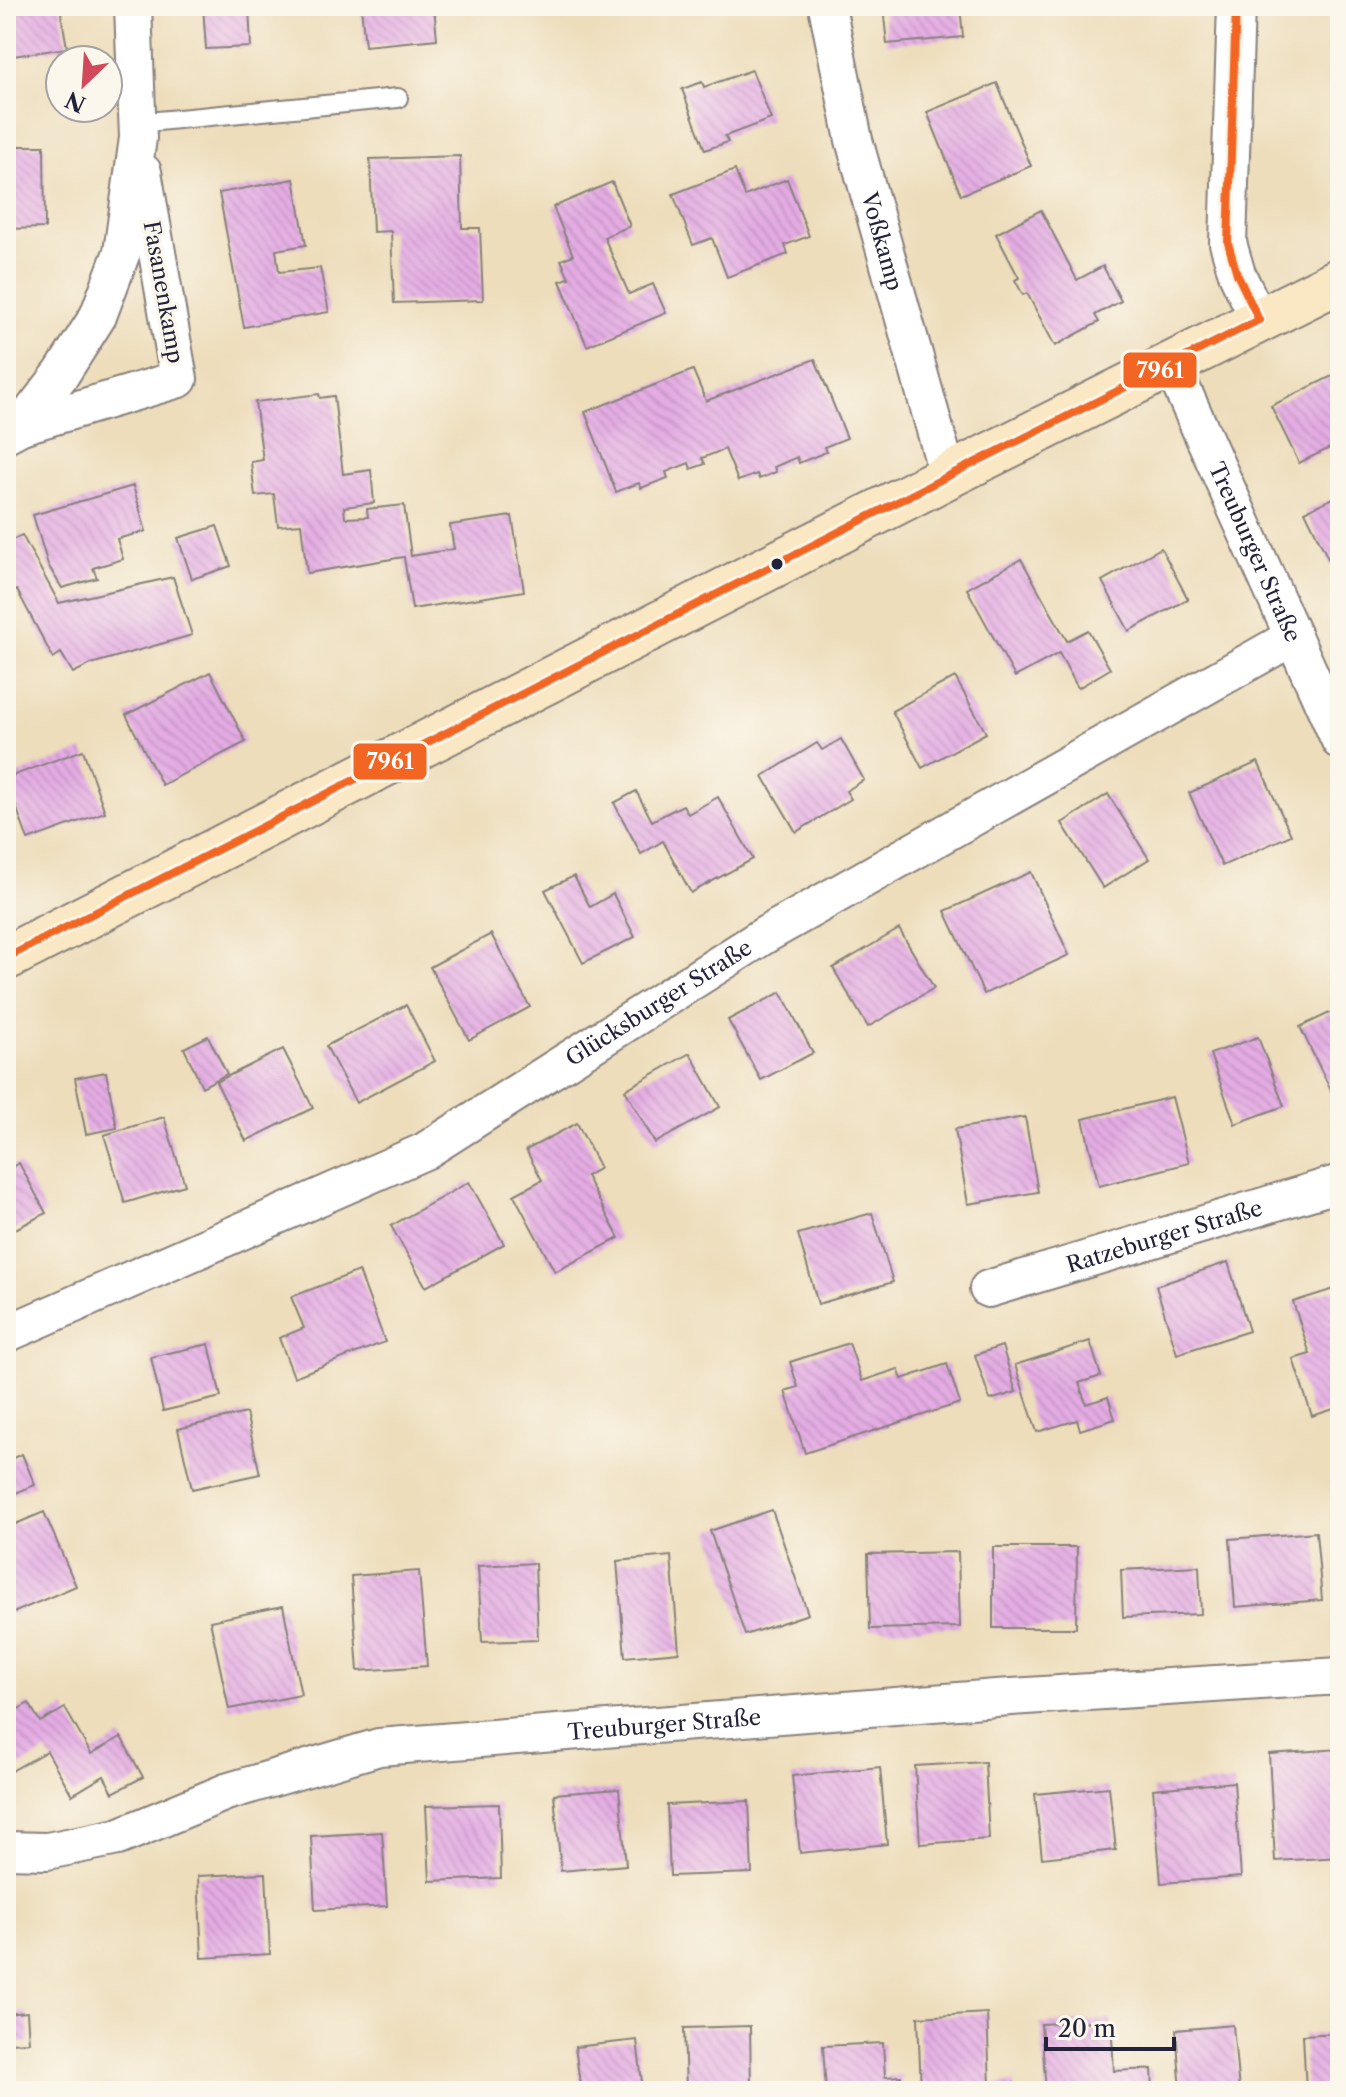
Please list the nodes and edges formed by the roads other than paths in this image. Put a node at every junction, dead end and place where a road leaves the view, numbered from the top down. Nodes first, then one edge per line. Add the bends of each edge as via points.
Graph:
1 (133, 6) edge
2 (827, 6) edge
3 (1236, 6) edge
4 (398, 98) dead end
5 (137, 131) junction
6 (1340, 280) edge
7 (1259, 320) junction
8 (1171, 364) junction
9 (14, 430) edge
10 (948, 476) junction
11 (1293, 637) junction
12 (1340, 741) edge
13 (6, 958) edge
14 (1340, 1183) edge
15 (988, 1289) dead end
16 (6, 1334) edge
17 (1340, 1676) edge
18 (6, 1850) edge

1 - 5 street, Fasanenkamp
2 - 10 street, Voßkamp via 854,140
3 - 7 street via 1228,243
4 - 5 lane
5 - 9 street, Fasanenkamp via 122,252 98,316 62,373
5 - 9 street, Fasanenkamp via 179,379
6 - 7 street
7 - 8 street
8 - 10 street
8 - 11 street, Treuburger Straße
10 - 13 street
11 - 12 street, Treuburger Straße
11 - 16 street, Glücksburger Straße via 765,935 425,1151
14 - 15 street, Ratzeburger Straße
17 - 18 street, Treuburger Straße via 379,1747 226,1792 118,1837 47,1851

